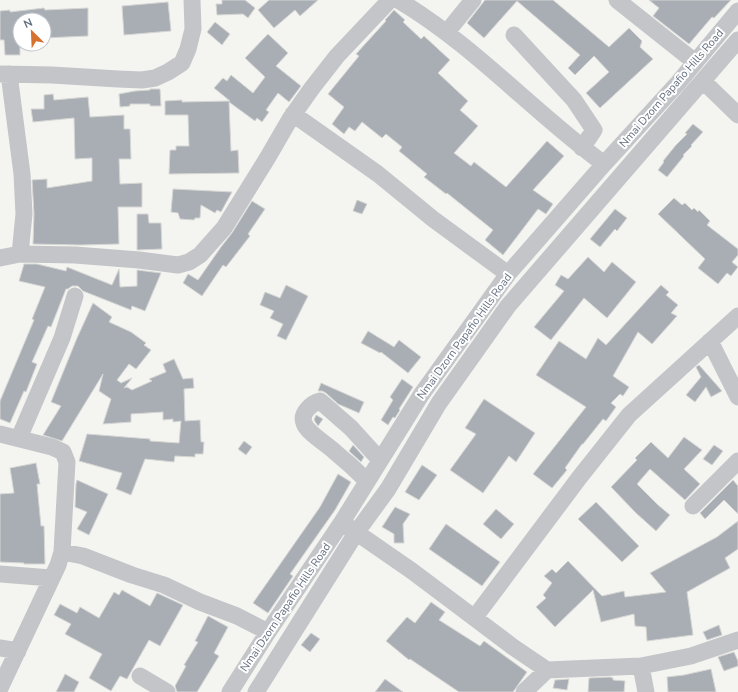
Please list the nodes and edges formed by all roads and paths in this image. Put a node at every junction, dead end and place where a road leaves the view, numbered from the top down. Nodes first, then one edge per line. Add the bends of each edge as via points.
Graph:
1 (192, 0) edge
2 (390, 0) edge
3 (398, 0) edge
4 (473, 0) edge
5 (617, 0) edge
6 (738, 11) edge
7 (447, 32) junction
8 (514, 35) dead end
9 (738, 40) edge
10 (695, 62) junction
11 (5, 74) edge
12 (703, 81) junction
13 (293, 114) junction
14 (738, 115) edge
15 (582, 148) junction
16 (604, 164) junction
17 (20, 254) junction
18 (0, 258) edge
19 (508, 274) junction
20 (76, 296) dead end
21 (738, 316) edge
22 (710, 341) junction
23 (738, 397) edge
24 (351, 428) junction
25 (0, 434) edge
26 (19, 438) junction
27 (335, 452) junction
28 (380, 460) junction
29 (738, 461) edge
30 (367, 481) junction
31 (693, 506) dead end
32 (342, 522) junction
33 (356, 533) junction
34 (62, 552) junction
35 (0, 574) edge
36 (51, 578) junction
37 (475, 617) junction
38 (268, 632) junction
39 (738, 640) edge
40 (0, 648) edge
41 (18, 651) junction
42 (641, 666) junction
43 (547, 670) junction
44 (140, 676) dead end
45 (0, 688) edge
46 (167, 692) edge
47 (230, 692) edge
48 (256, 692) edge
49 (524, 692) edge
50 (646, 692) edge

1 - 11 street via 193,29 182,63 154,78 142,80
2 - 13 street via 338,56
3 - 7 street
4 - 7 street
5 - 10 street
6 - 10 street, Nmai Dzorn Papafio Hills Road
7 - 15 street
8 - 15 street via 574,100 594,130
9 - 12 street, Nmai Dzorn Papafio Hills Road
10 - 16 street, Nmai Dzorn Papafio Hills Road
11 - 17 street via 22,174 24,214
12 - 14 street
12 - 33 street, Nmai Dzorn Papafio Hills Road via 508,306 439,403 388,489
13 - 17 street via 224,228 200,256 189,262 178,265 139,260
13 - 19 street via 378,174 433,219
15 - 16 street
16 - 19 street, Nmai Dzorn Papafio Hills Road
17 - 18 street
19 - 28 street, Nmai Dzorn Papafio Hills Road via 421,395
20 - 26 street via 62,338
21 - 22 street
22 - 23 street
22 - 37 street via 629,416 578,478
24 - 27 street
24 - 27 street via 320,401 314,403 304,414 306,428
24 - 28 street
25 - 26 street
26 - 34 street via 63,452 67,462
27 - 30 street
28 - 30 street, Nmai Dzorn Papafio Hills Road
29 - 31 street
30 - 32 street, Nmai Dzorn Papafio Hills Road
32 - 33 street
32 - 38 street, Nmai Dzorn Papafio Hills Road
33 - 37 street
33 - 48 street, Nmai Dzorn Papafio Hills Road
34 - 36 street
34 - 38 street via 83,556 164,585
35 - 36 street
36 - 41 street
37 - 43 street
38 - 47 street, Nmai Dzorn Papafio Hills Road
39 - 42 street via 690,656
40 - 41 street
41 - 45 street
42 - 43 street
42 - 50 street
43 - 49 street
44 - 46 street

